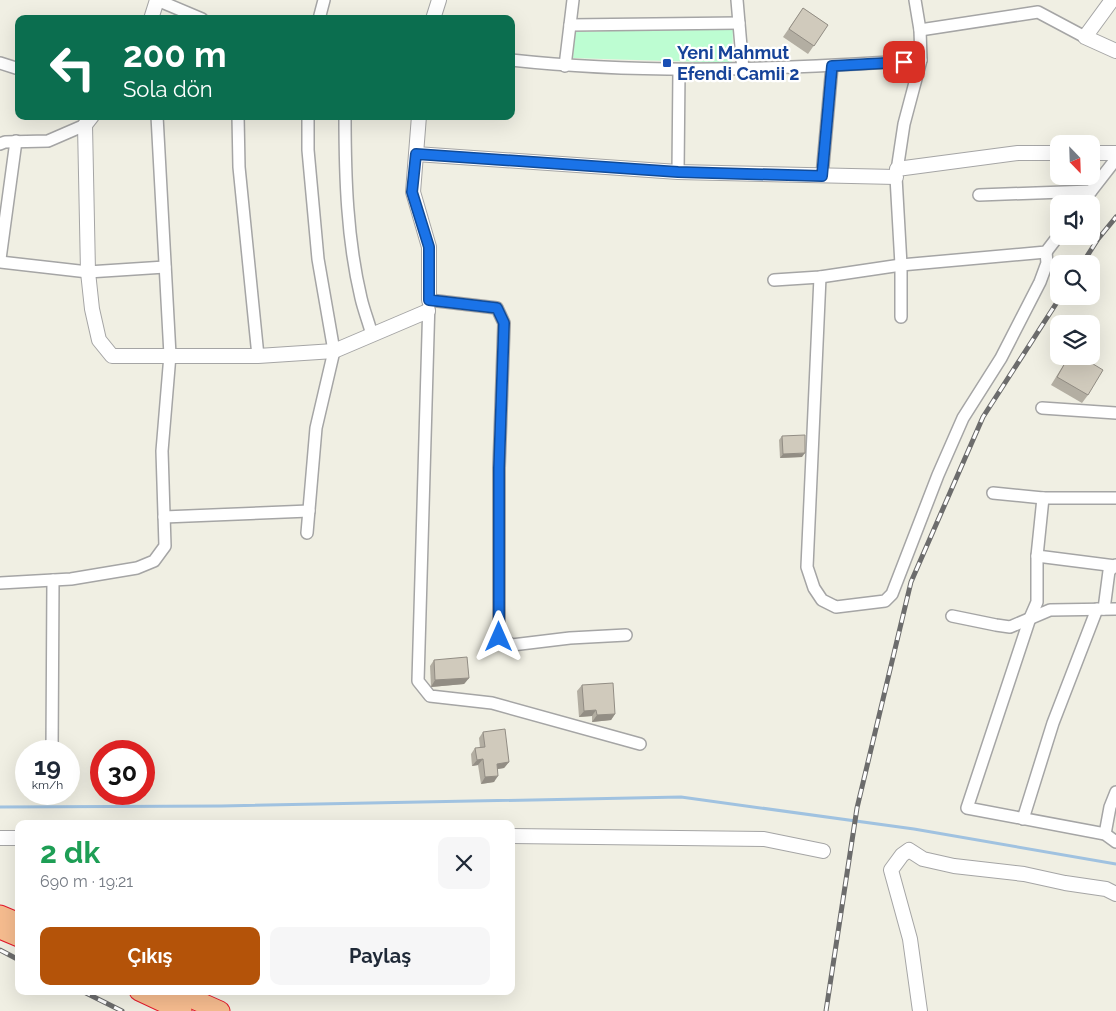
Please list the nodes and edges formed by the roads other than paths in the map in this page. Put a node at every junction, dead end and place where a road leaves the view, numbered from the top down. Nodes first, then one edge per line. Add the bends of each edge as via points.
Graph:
1 (157, 0) edge
2 (324, 0) edge
3 (439, 0) edge
4 (572, 0) edge
5 (736, 0) edge
6 (916, 0) edge
7 (1037, 0) edge
8 (1112, 0) edge
9 (1038, 12) junction
10 (152, 15) edge
11 (193, 15) edge
12 (320, 15) edge
13 (434, 15) edge
14 (738, 23) junction
15 (570, 25) junction
16 (920, 30) junction
17 (1085, 37) junction
18 (1116, 51) edge
19 (515, 60) edge
20 (921, 60) junction
21 (0, 63) edge
22 (565, 66) junction
23 (832, 66) junction
24 (15, 68) edge
25 (679, 70) junction
26 (743, 70) junction
27 (88, 120) edge
28 (157, 120) edge
29 (238, 120) edge
30 (308, 120) edge
31 (345, 120) edge
32 (419, 120) edge
33 (16, 142) junction
34 (0, 144) edge
35 (1050, 153) edge
36 (1100, 153) edge
37 (1116, 153) edge
38 (416, 154) junction
39 (1116, 159) edge
40 (678, 172) junction
41 (897, 173) junction
42 (822, 176) junction
43 (1090, 191) junction
44 (1088, 195) edge
45 (979, 196) dead end
46 (1051, 245) edge
47 (1046, 252) junction
48 (0, 260) edge
49 (901, 265) junction
50 (165, 267) junction
51 (88, 272) junction
52 (820, 277) junction
53 (774, 280) dead end
54 (428, 305) junction
55 (901, 317) dead end
56 (372, 335) junction
57 (334, 351) junction
58 (170, 355) junction
59 (258, 356) junction
60 (1042, 408) dead end
61 (1116, 413) edge
62 (993, 493) dead end
63 (1043, 498) junction
64 (1116, 498) edge
65 (309, 511) junction
66 (164, 517) junction
67 (307, 533) dead end
68 (1037, 556) junction
69 (1116, 566) edge
70 (53, 580) junction
71 (0, 582) edge
72 (1106, 609) edge
73 (952, 616) dead end
74 (1030, 618) junction
75 (626, 636) dead end
76 (52, 740) edge
77 (640, 744) dead end
78 (1116, 792) edge
79 (1023, 819) junction
80 (1104, 834) junction
81 (515, 836) edge
82 (0, 838) edge
83 (15, 838) edge
84 (1116, 842) edge
85 (823, 851) dead end
86 (1116, 894) edge
87 (0, 915) edge
88 (15, 921) edge
89 (0, 929) edge
90 (15, 935) edge
91 (148, 995) edge
92 (184, 995) edge
93 (182, 1011) edge
94 (220, 1011) edge
95 (920, 1011) edge

1 - 10 street
1 - 11 street
2 - 12 street
3 - 13 street
4 - 15 street
5 - 14 street
6 - 16 street
7 - 9 street
8 - 17 street
9 - 16 street
9 - 17 street
14 - 15 street
14 - 26 street
15 - 22 street
16 - 20 street
17 - 18 street
19 - 22 street
20 - 23 street
20 - 41 street via 904,124
21 - 24 street
22 - 25 street
23 - 26 street
23 - 42 street
25 - 26 street
25 - 40 street
27 - 33 street via 48,141
27 - 51 street
28 - 50 street
29 - 59 street via 239,167
30 - 57 street via 318,259
31 - 56 street via 350,232 361,299
32 - 38 street
33 - 34 street
33 - 48 street
35 - 41 street via 1018,153
36 - 37 street
38 - 40 street
38 - 54 street via 412,192 429,247
39 - 43 street
40 - 42 street
41 - 42 street
41 - 49 street
43 - 44 street
43 - 45 street
46 - 47 street
47 - 49 street
47 - 52 street via 1047,263 1040,282 1001,358 963,418 892,594 884,601 836,607 822,600 807,567
48 - 51 street
49 - 52 street
49 - 55 street
50 - 51 street
50 - 58 street
51 - 58 street via 99,340 112,356
52 - 53 street
54 - 56 street
54 - 75 street via 497,308 504,323 499,468 499,637 512,645
54 - 77 street via 418,681 430,696 492,702
56 - 57 street
57 - 59 street
57 - 65 street via 316,428
58 - 59 street
58 - 66 street via 162,451
60 - 61 street
62 - 63 street
63 - 64 street
63 - 68 street
65 - 66 street
65 - 67 street
66 - 70 street via 165,546 154,561 137,568
68 - 69 street
68 - 74 street via 1037,602
69 - 72 street via 1109,571
70 - 71 street
70 - 76 street
72 - 74 street via 1050,610
72 - 79 street via 1053,723
73 - 74 street via 1010,627
74 - 79 street via 967,808
78 - 80 street
79 - 80 street
80 - 84 street
81 - 85 street via 764,838
82 - 83 street
86 - 95 street via 1106,889 1024,874 946,864 923,859 910,850 891,870 910,939
87 - 88 highway
89 - 90 highway
91 - 93 highway
92 - 94 highway

